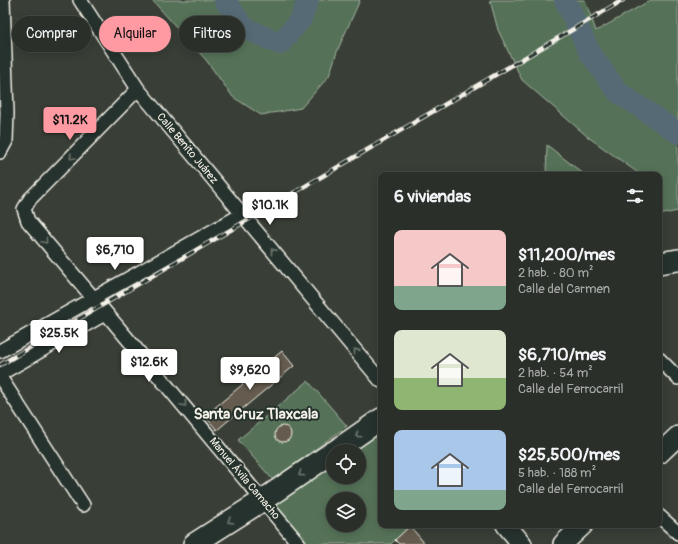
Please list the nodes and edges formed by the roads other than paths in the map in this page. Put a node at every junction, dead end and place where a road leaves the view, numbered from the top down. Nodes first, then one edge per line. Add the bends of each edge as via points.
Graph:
1 (3, 0) edge
2 (80, 0) edge
3 (138, 89) junction
4 (0, 152) edge
5 (243, 214) junction
6 (678, 260) edge
7 (662, 263) edge
8 (94, 298) junction
9 (106, 313) junction
10 (0, 351) edge
11 (662, 362) edge
12 (378, 372) edge
13 (0, 374) edge
14 (0, 377) edge
15 (678, 378) edge
16 (378, 421) edge
17 (678, 436) edge
18 (345, 444) edge
19 (662, 451) edge
20 (326, 457) edge
21 (264, 500) junction
22 (83, 504) dead end
23 (662, 519) edge
24 (509, 528) edge
25 (580, 528) edge
26 (678, 533) edge
27 (194, 544) edge
28 (300, 544) edge
29 (522, 544) edge
30 (563, 544) edge

1 - 4 street via 7,113 6,141
2 - 3 street, Calle Benito Juárez
3 - 5 street, Calle Benito Juárez
3 -> 8 street, Manuel Ávila Camacho via 30,199 24,209 28,221
5 - 8 street
12 -> 5 street, Calle Benito Juárez
6 - 7 main road
8 - 9 street, Manuel Ávila Camacho
8 - 10 street
9 - 13 street
9 -> 21 street, Manuel Ávila Camacho
11 - 15 street
14 - 22 street
16 -> 18 main road
17 - 19 main road
20 -> 21 main road
21 -> 27 main road
21 - 28 street, Manuel Ávila Camacho
23 - 26 street
24 - 29 main road
25 - 30 main road

